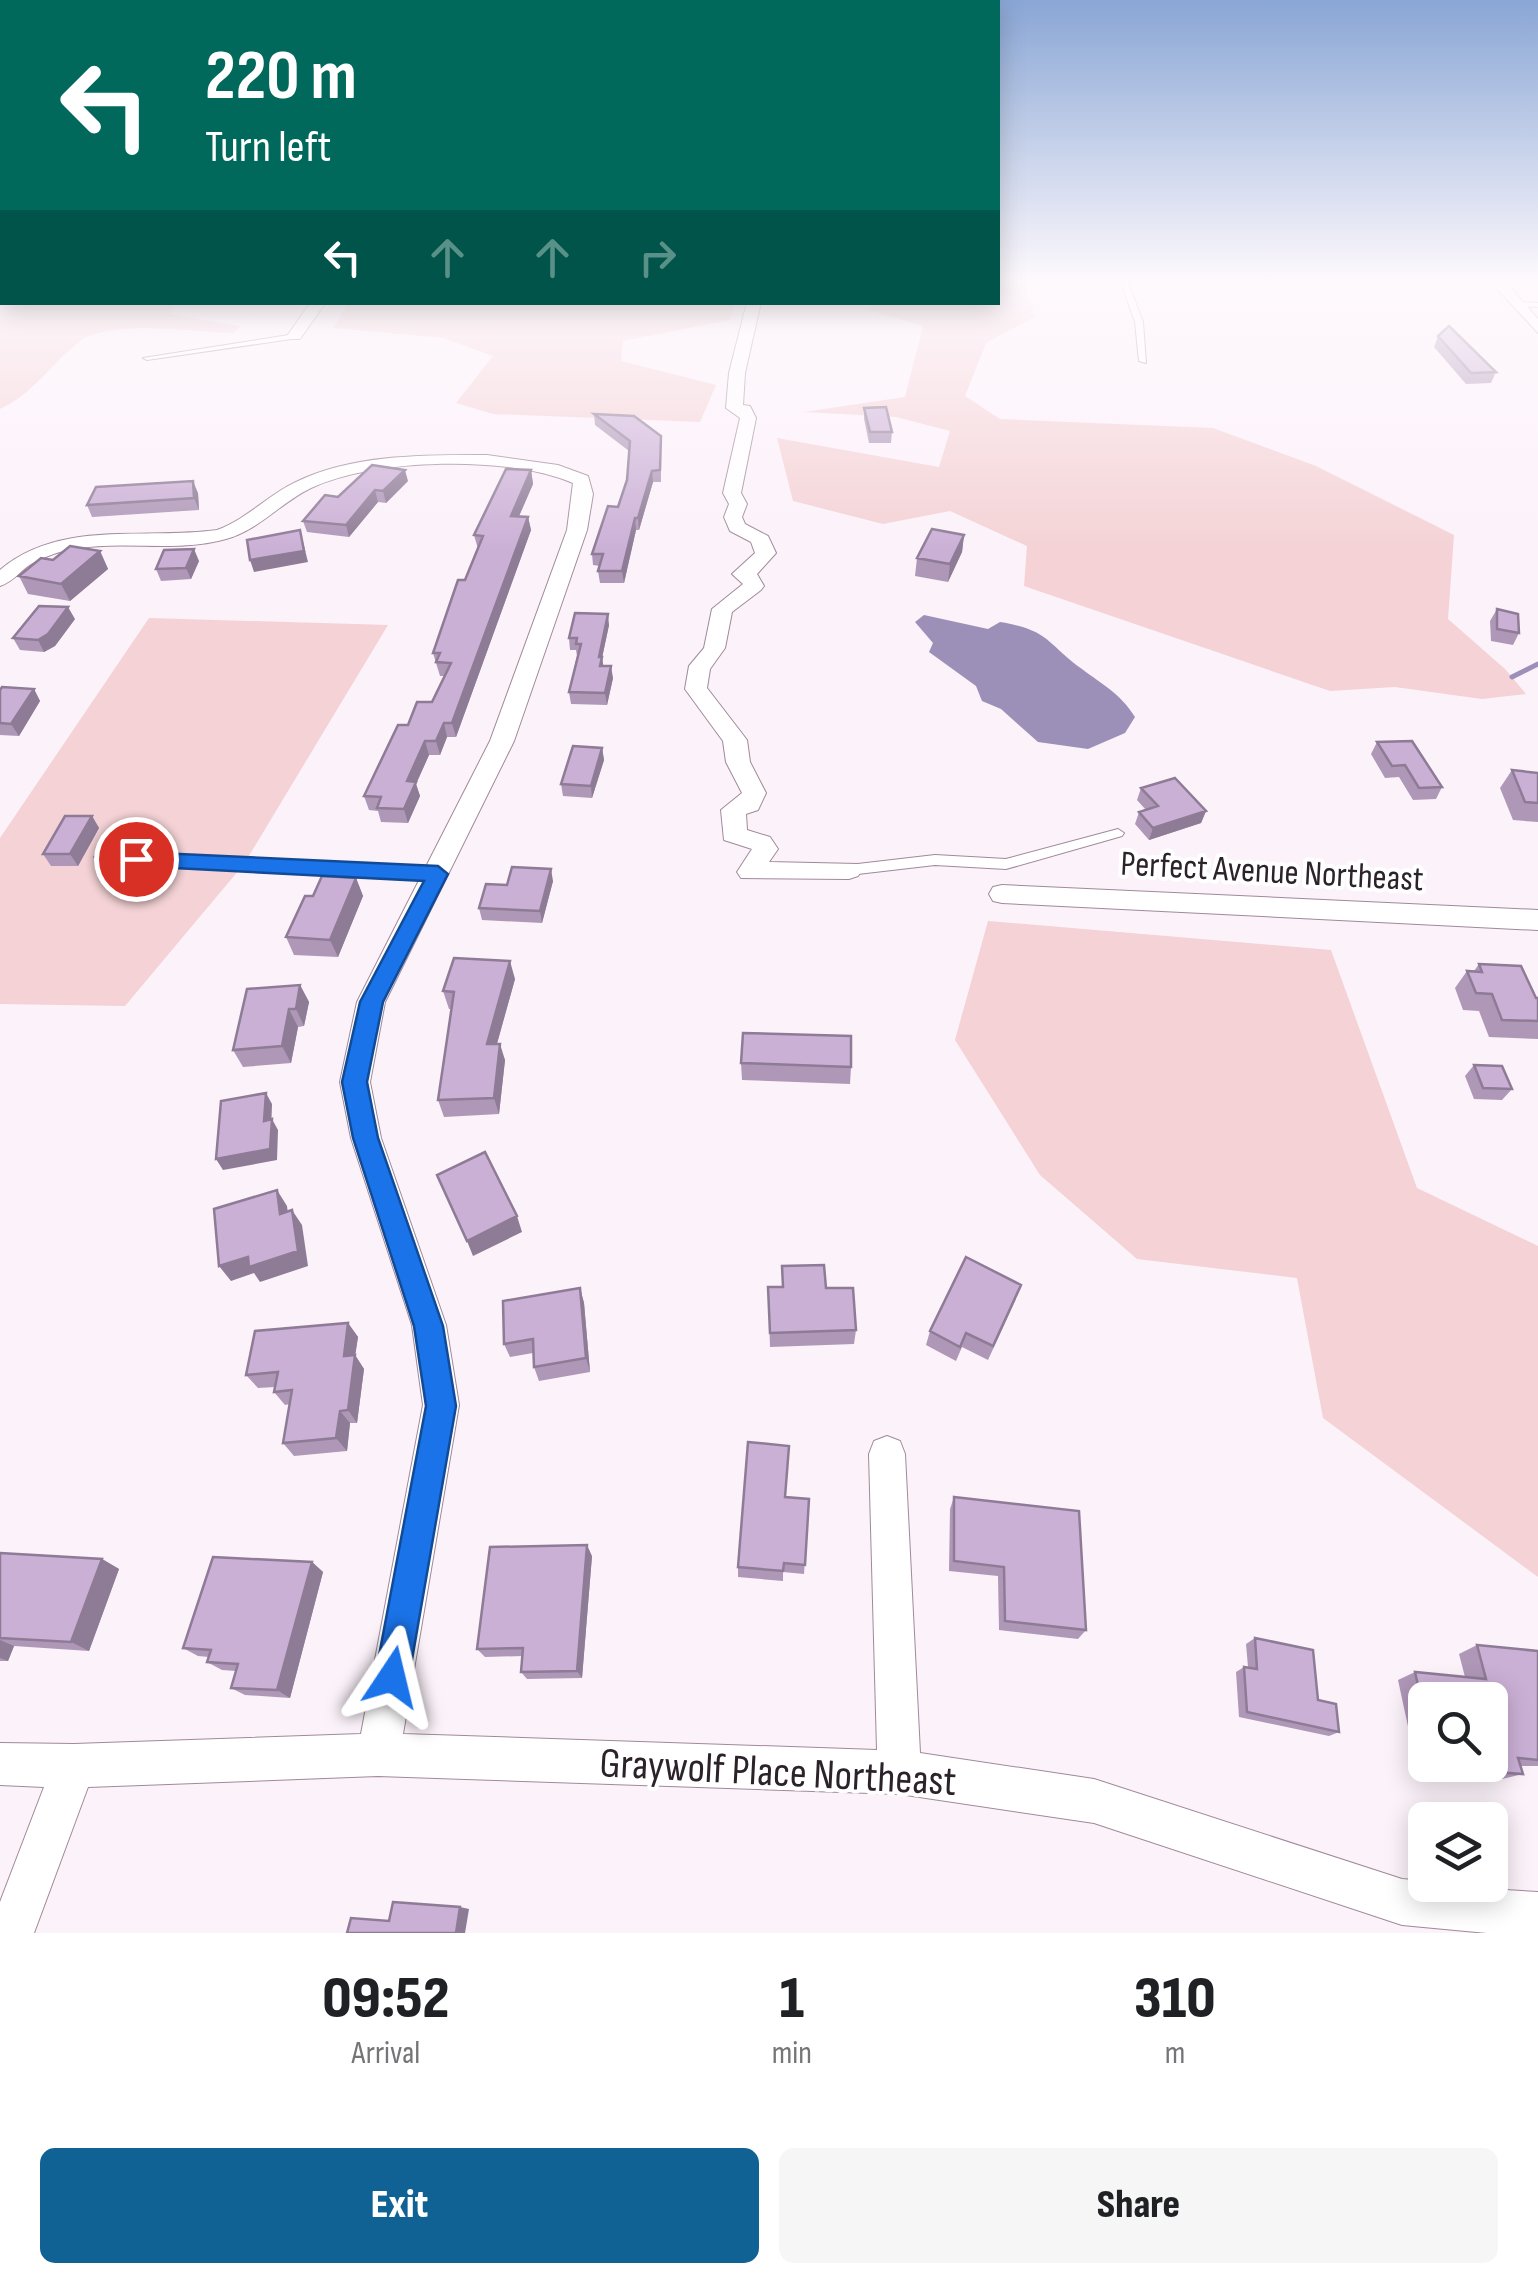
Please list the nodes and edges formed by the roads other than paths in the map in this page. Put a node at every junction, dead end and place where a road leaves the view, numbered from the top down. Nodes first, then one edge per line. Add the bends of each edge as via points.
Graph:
1 (739, 370) edge
2 (0, 580) edge
3 (1118, 833) dead end
4 (100, 857) dead end
5 (849, 870) joint
6 (438, 874) junction
7 (1002, 894) dead end
8 (1538, 920) edge
9 (887, 1454) dead end
10 (378, 1755) junction
11 (0, 1764) edge
12 (74, 1766) junction
13 (899, 1772) junction
14 (1538, 1914) edge
15 (11, 1933) edge

1 - 5 street via 734,408 748,418 733,516 766,553 742,574 754,586 722,609 696,689 735,740 733,753 750,778 749,804 733,810 733,834 765,849 750,872
2 - 6 street via 51,548 110,538 222,534 260,517 304,484 376,464 517,462 566,470 582,480 577,530 502,741
3 - 5 lane via 1006,864 935,860
4 - 6 lane
6 - 10 street via 372,1002 355,1082 366,1138 429,1326 441,1406
7 - 8 street, Perfect Avenue Northeast
9 - 13 street
10 - 12 street, Graywolf Place Northeast
10 - 13 street, Graywolf Place Northeast
11 - 12 street, Graywolf Place Northeast
12 - 15 street
13 - 14 street, Graywolf Place Northeast via 1094,1801 1402,1902

